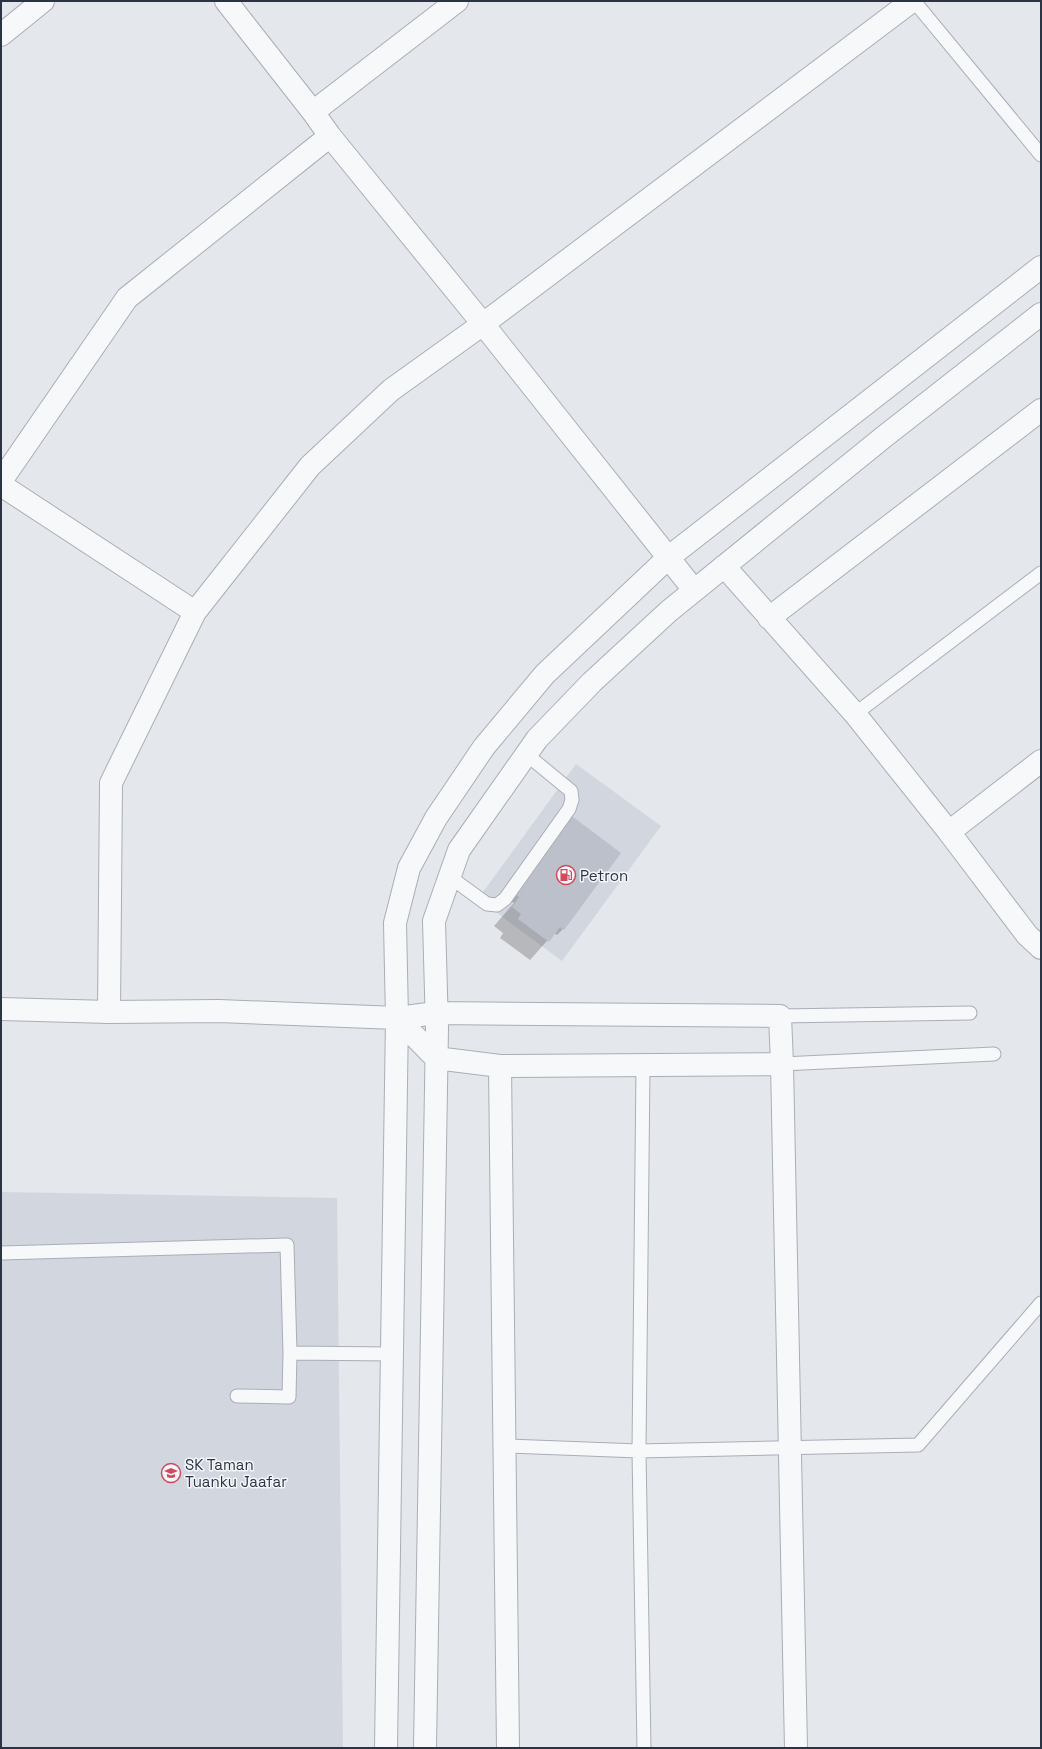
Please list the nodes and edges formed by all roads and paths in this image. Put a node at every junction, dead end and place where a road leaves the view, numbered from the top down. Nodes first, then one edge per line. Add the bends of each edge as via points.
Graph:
1 (43, 1) edge
2 (226, 1) edge
3 (457, 1) edge
4 (913, 1) edge
5 (1, 35) edge
6 (313, 112) junction
7 (330, 136) junction
8 (1041, 155) edge
9 (1041, 267) edge
10 (1041, 314) edge
11 (483, 324) junction
12 (1041, 410) edge
13 (1, 481) edge
14 (1, 485) edge
15 (669, 557) junction
16 (724, 566) junction
17 (1041, 573) edge
18 (694, 590) junction
19 (195, 612) junction
20 (769, 618) junction
21 (855, 714) junction
22 (526, 754) junction
23 (1041, 761) edge
24 (949, 832) junction
25 (450, 877) junction
26 (1041, 948) edge
27 (1, 1009) edge
28 (109, 1012) junction
29 (436, 1013) junction
30 (970, 1013) dead end
31 (780, 1016) junction
32 (397, 1018) junction
33 (994, 1054) dead end
34 (436, 1058) junction
35 (782, 1064) junction
36 (500, 1066) junction
37 (643, 1066) junction
38 (1, 1253) edge
39 (1041, 1303) edge
40 (290, 1353) junction
41 (392, 1354) junction
42 (237, 1396) dead end
43 (505, 1446) junction
44 (790, 1448) junction
45 (640, 1451) junction
46 (386, 1748) edge
47 (425, 1748) edge
48 (508, 1748) edge
49 (644, 1748) edge
50 (796, 1748) edge

1 - 5 street
2 - 6 street
3 - 6 street
4 - 8 lane
4 - 11 street
6 - 7 street
7 - 11 street
7 - 13 street via 127,298
9 - 15 street
10 - 16 street
11 - 15 street
11 - 19 street via 391,390 310,466
12 - 20 street
14 - 19 street
15 - 18 street
15 - 32 street via 546,674 484,747 436,818 409,868 395,923
16 - 18 street
16 - 20 street
17 - 21 lane
18 - 22 street via 592,682 537,739
19 - 28 street via 111,783
20 - 21 street
21 - 24 street
22 - 25 street via 459,850
22 - 25 lane via 571,791 569,809 505,899 497,905 487,904
23 - 24 street
24 - 26 street via 1027,935
25 - 29 street via 434,921
27 - 28 street
28 - 32 street via 219,1011
29 - 31 street
29 - 32 street
29 - 34 street
30 - 31 lane
31 - 35 street
32 - 34 street
32 - 41 street
33 - 35 lane
34 - 36 street
34 - 47 street
35 - 37 street
35 - 44 street
36 - 37 street
36 - 43 street
37 - 45 lane
38 - 40 lane via 287,1245
39 - 44 lane via 918,1445
40 - 41 lane
40 - 42 lane via 289,1397
41 - 46 street
43 - 45 lane
43 - 48 street
44 - 45 lane
44 - 50 street
45 - 49 lane

